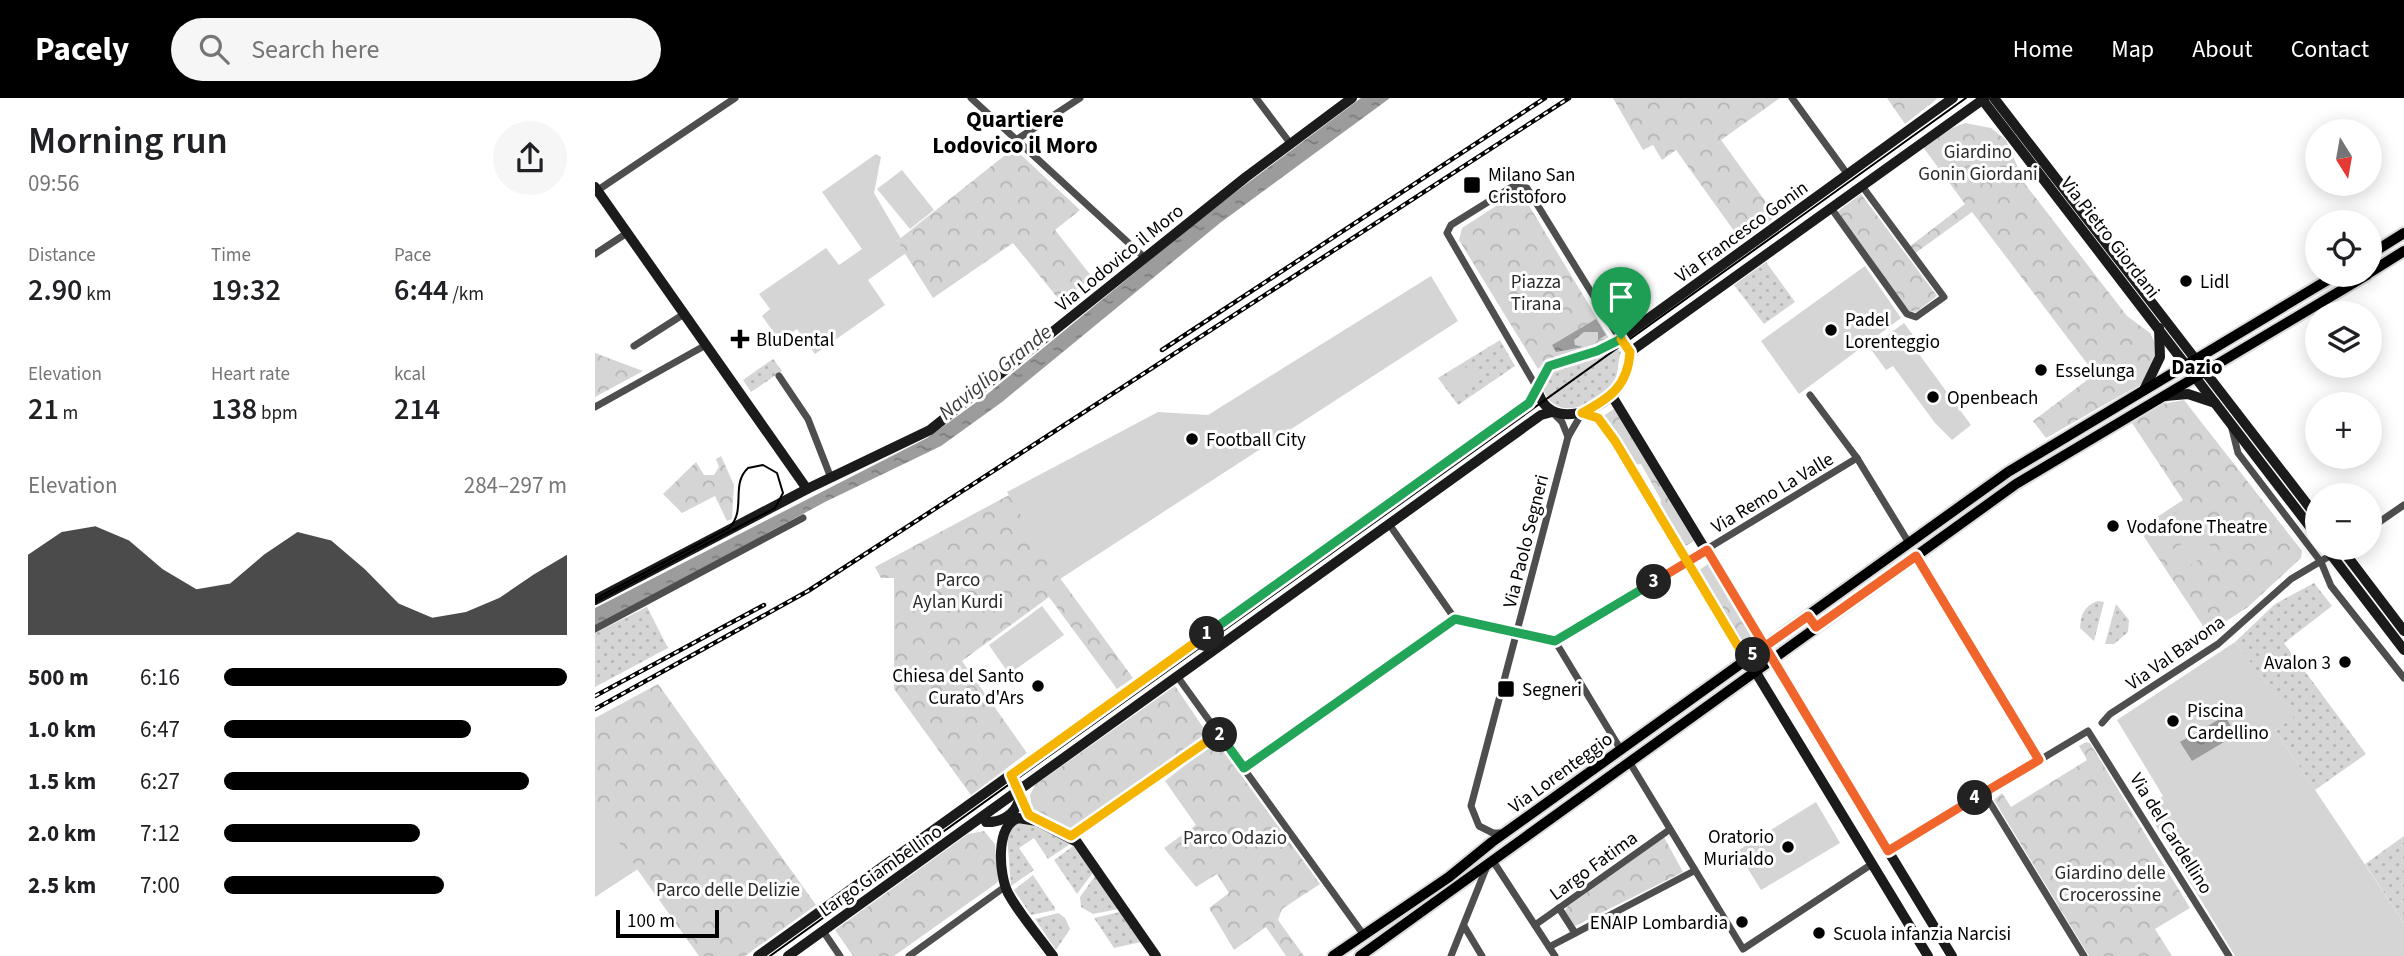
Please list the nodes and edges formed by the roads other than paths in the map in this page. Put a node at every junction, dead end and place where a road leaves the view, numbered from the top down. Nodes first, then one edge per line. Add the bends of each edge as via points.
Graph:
1 (735, 98) edge
2 (971, 98) edge
3 (1080, 98) edge
4 (1256, 98) edge
5 (1352, 98) edge
6 (1793, 98) edge
7 (1953, 98) edge
8 (1994, 98) edge
9 (1982, 99) edge
10 (1016, 140) junction
11 (1290, 143) junction
12 (1848, 175) junction
13 (1862, 186) junction
14 (596, 189) edge
15 (1831, 208) junction
16 (627, 233) junction
17 (2404, 233) edge
18 (2382, 247) edge
19 (2404, 251) edge
20 (595, 254) edge
21 (1145, 258) junction
22 (2382, 265) edge
23 (2316, 287) edge
24 (2346, 287) edge
25 (684, 314) junction
26 (2159, 328) junction
27 (1621, 339) junction
28 (706, 345) junction
29 (635, 346) dead end
30 (1630, 352) junction
31 (2192, 361) junction
32 (2201, 373) junction
33 (779, 376) dead end
34 (1537, 388) junction
35 (2144, 390) junction
36 (1809, 394) dead end
37 (1612, 396) junction
38 (2161, 396) junction
39 (2218, 405) junction
40 (595, 407) edge
41 (1552, 412) junction
42 (1582, 413) junction
43 (2092, 421) junction
44 (2230, 421) junction
45 (2099, 433) junction
46 (1568, 437) junction
47 (1857, 458) junction
48 (831, 478) junction
49 (807, 489) junction
50 (2305, 502) edge
51 (2404, 505) edge
52 (803, 517) dead end
53 (2305, 520) edge
54 (2382, 520) edge
55 (1389, 524) junction
56 (1909, 543) junction
57 (1707, 550) junction
58 (1916, 556) junction
59 (2336, 560) edge
60 (2351, 560) edge
61 (1688, 561) junction
62 (2321, 562) junction
63 (595, 600) edge
64 (1808, 616) junction
65 (1455, 619) junction
66 (1816, 627) junction
67 (595, 629) edge
68 (2404, 631) edge
69 (1516, 633) junction
70 (1555, 641) junction
71 (1765, 646) junction
72 (2404, 650) edge
73 (1772, 659) junction
74 (1747, 660) junction
75 (1755, 673) junction
76 (1177, 676) junction
77 (2404, 678) edge
78 (1678, 709) junction
79 (1688, 721) junction
80 (2102, 723) dead end
81 (1219, 733) junction
82 (1621, 750) junction
83 (2039, 760) junction
84 (1630, 763) junction
85 (1244, 768) junction
86 (1011, 775) junction
87 (1562, 793) junction
88 (1984, 793) junction
89 (1020, 794) junction
90 (1571, 805) junction
91 (968, 807) junction
92 (984, 821) junction
93 (1037, 821) junction
94 (1668, 830) junction
95 (1507, 832) junction
96 (1071, 836) junction
97 (1002, 842) junction
98 (1485, 848) junction
99 (1888, 851) junction
100 (1490, 863) junction
101 (1872, 864) junction
102 (1694, 871) junction
103 (1006, 886) junction
104 (1411, 901) junction
105 (1559, 908) junction
106 (1419, 914) junction
107 (1535, 925) junction
108 (1464, 926) junction
109 (823, 931) junction
110 (1575, 933) junction
111 (1363, 934) junction
112 (1372, 947) junction
113 (1549, 947) junction
114 (921, 948) junction
115 (758, 956) edge
116 (788, 956) edge
117 (840, 956) edge
118 (909, 956) edge
119 (927, 956) edge
120 (1052, 956) edge
121 (1156, 956) edge
122 (1333, 956) edge
123 (1360, 956) edge
124 (1451, 956) edge
125 (1482, 956) edge
126 (1555, 956) edge
127 (1928, 956) edge
128 (1951, 956) edge
129 (2084, 956) edge
130 (2229, 956) edge

1 - 14 street
2 - 10 street
3 - 10 street
4 - 11 street
5 - 11 street, Via Lodovico il Moro
6 - 12 street
7 - 12 street, Via Francesco Gonin
8 - 31 street, Via Pietro Giordani
9 - 13 street, Via Francesco Gonin
9 - 26 street, Via Pietro Giordani
10 - 21 street
11 - 21 street, Via Lodovico il Moro
12 - 27 street, Via Francesco Gonin
13 - 15 street, Via Francesco Gonin
13 - 15 street, Via Francesco Gonin via 1944,297 1916,317 1907,314
14 - 16 street
15 - 30 street, Via Francesco Gonin
16 - 20 street
16 - 25 street
17 - 18 main road
19 - 22 main road, Via Lorenteggio
21 - 48 street, Via Lodovico il Moro via 930,430
23 - 31 main road, Via Lorenteggio
24 - 32 main road, Via Lorenteggio
25 - 28 street
25 - 29 street
26 - 31 street, Via Pietro Giordani
26 - 35 street via 2160,357
27 - 30 street
27 - 34 street via 1590,354 1555,362 1544,371
27 - 34 street via 1527,188 1511,187 1451,225 1447,233
28 - 40 street
28 - 49 street
30 - 37 street via 1626,376
31 - 32 street
31 - 35 main road, Via Lorenteggio
32 - 38 main road, Via Lorenteggio
32 - 39 street
32 - 50 street
33 - 48 street via 808,419
34 - 41 street via 1543,405
34 - 86 street, Largo Giambellino via 1526,405
35 - 43 main road, Via Lorenteggio
36 - 47 street, Via Remo La Valle
37 - 42 street
37 - 57 street
38 - 39 street via 2188,394
38 - 45 main road, Via Lorenteggio
39 - 44 street
41 - 42 street
41 - 46 street
41 - 55 street
42 - 46 street, Via Paolo Segneri
42 - 61 street via 1598,418 1615,441
43 - 45 street
43 - 56 main road, Via Lorenteggio via 2008,472
44 - 53 street
44 - 62 street via 2238,453
45 - 58 main road, Via Lorenteggio via 2016,484
46 - 69 street, Via Paolo Segneri
47 - 56 street
47 - 57 street, Via Remo La Valle
48 - 49 street, Via Lodovico il Moro
49 - 63 street, Via Lodovico il Moro
51 - 54 street
52 - 67 street
55 - 65 street
55 - 76 street
56 - 64 main road, Via Lorenteggio
57 - 61 street, Via Remo La Valle
57 - 71 street
58 - 66 main road, Via Lorenteggio
58 - 83 street
59 - 72 street
60 - 68 street
61 - 70 street, Via Remo La Valle
61 - 74 street
62 - 77 street via 2331,586
62 - 80 street, Via Val Bavona via 2291,579 2218,644
64 - 66 street
64 - 71 main road, Via Lorenteggio
65 - 69 street
65 - 85 street
66 - 73 main road, Via Lorenteggio
69 - 70 street
69 - 95 street, Via Paolo Segneri via 1471,806 1484,830
70 - 82 street
71 - 73 street
71 - 74 main road, Via Lorenteggio
73 - 75 main road, Via Lorenteggio
73 - 99 street
74 - 75 street
74 - 78 main road, Via Lorenteggio
75 - 79 main road, Via Lorenteggio
75 - 101 street
76 - 81 street
76 - 89 street
78 - 79 main road
78 - 82 main road, Via Lorenteggio
79 - 84 main road, Via Lorenteggio
81 - 85 street
81 - 96 street
82 - 87 main road, Via Lorenteggio
83 - 88 street
83 - 130 street, Via del Cardellino via 2090,732
84 - 90 main road, Via Lorenteggio
84 - 94 street
85 - 111 street
86 - 89 street
86 - 91 street, Largo Giambellino
87 - 90 main road
87 - 95 main road, Via Lorenteggio
88 - 99 street
88 - 129 street
89 - 92 street, Largo Giambellino via 1009,817
89 - 93 street via 1026,811
90 - 100 main road, Via Lorenteggio
91 - 92 street
91 - 115 street, Largo Giambellino
92 - 97 street
92 - 109 street, Largo Giambellino
93 - 96 street
93 - 97 street via 1014,819
94 - 102 street
94 - 105 street, Largo Fatima
95 - 98 main road, Via Lorenteggio
96 - 121 street
97 - 103 street
98 - 100 main road
98 - 104 main road, Via Lorenteggio
99 - 101 street
99 - 128 street
100 - 106 main road, Via Lorenteggio
100 - 107 street
100 - 108 street
101 - 102 street via 1743,949
101 - 127 street
102 - 110 street
103 - 114 street
103 - 120 street
104 - 106 main road
104 - 111 main road, Via Lorenteggio
105 - 107 street, Largo Fatima
105 - 110 street
106 - 112 main road, Via Lorenteggio
107 - 113 street
108 - 124 street
108 - 125 street
109 - 116 street
109 - 117 street, Largo Giambellino
110 - 113 street
111 - 112 main road
111 - 122 main road, Via Lorenteggio
112 - 123 main road, Via Lorenteggio
113 - 126 street
114 - 118 street
114 - 119 street

